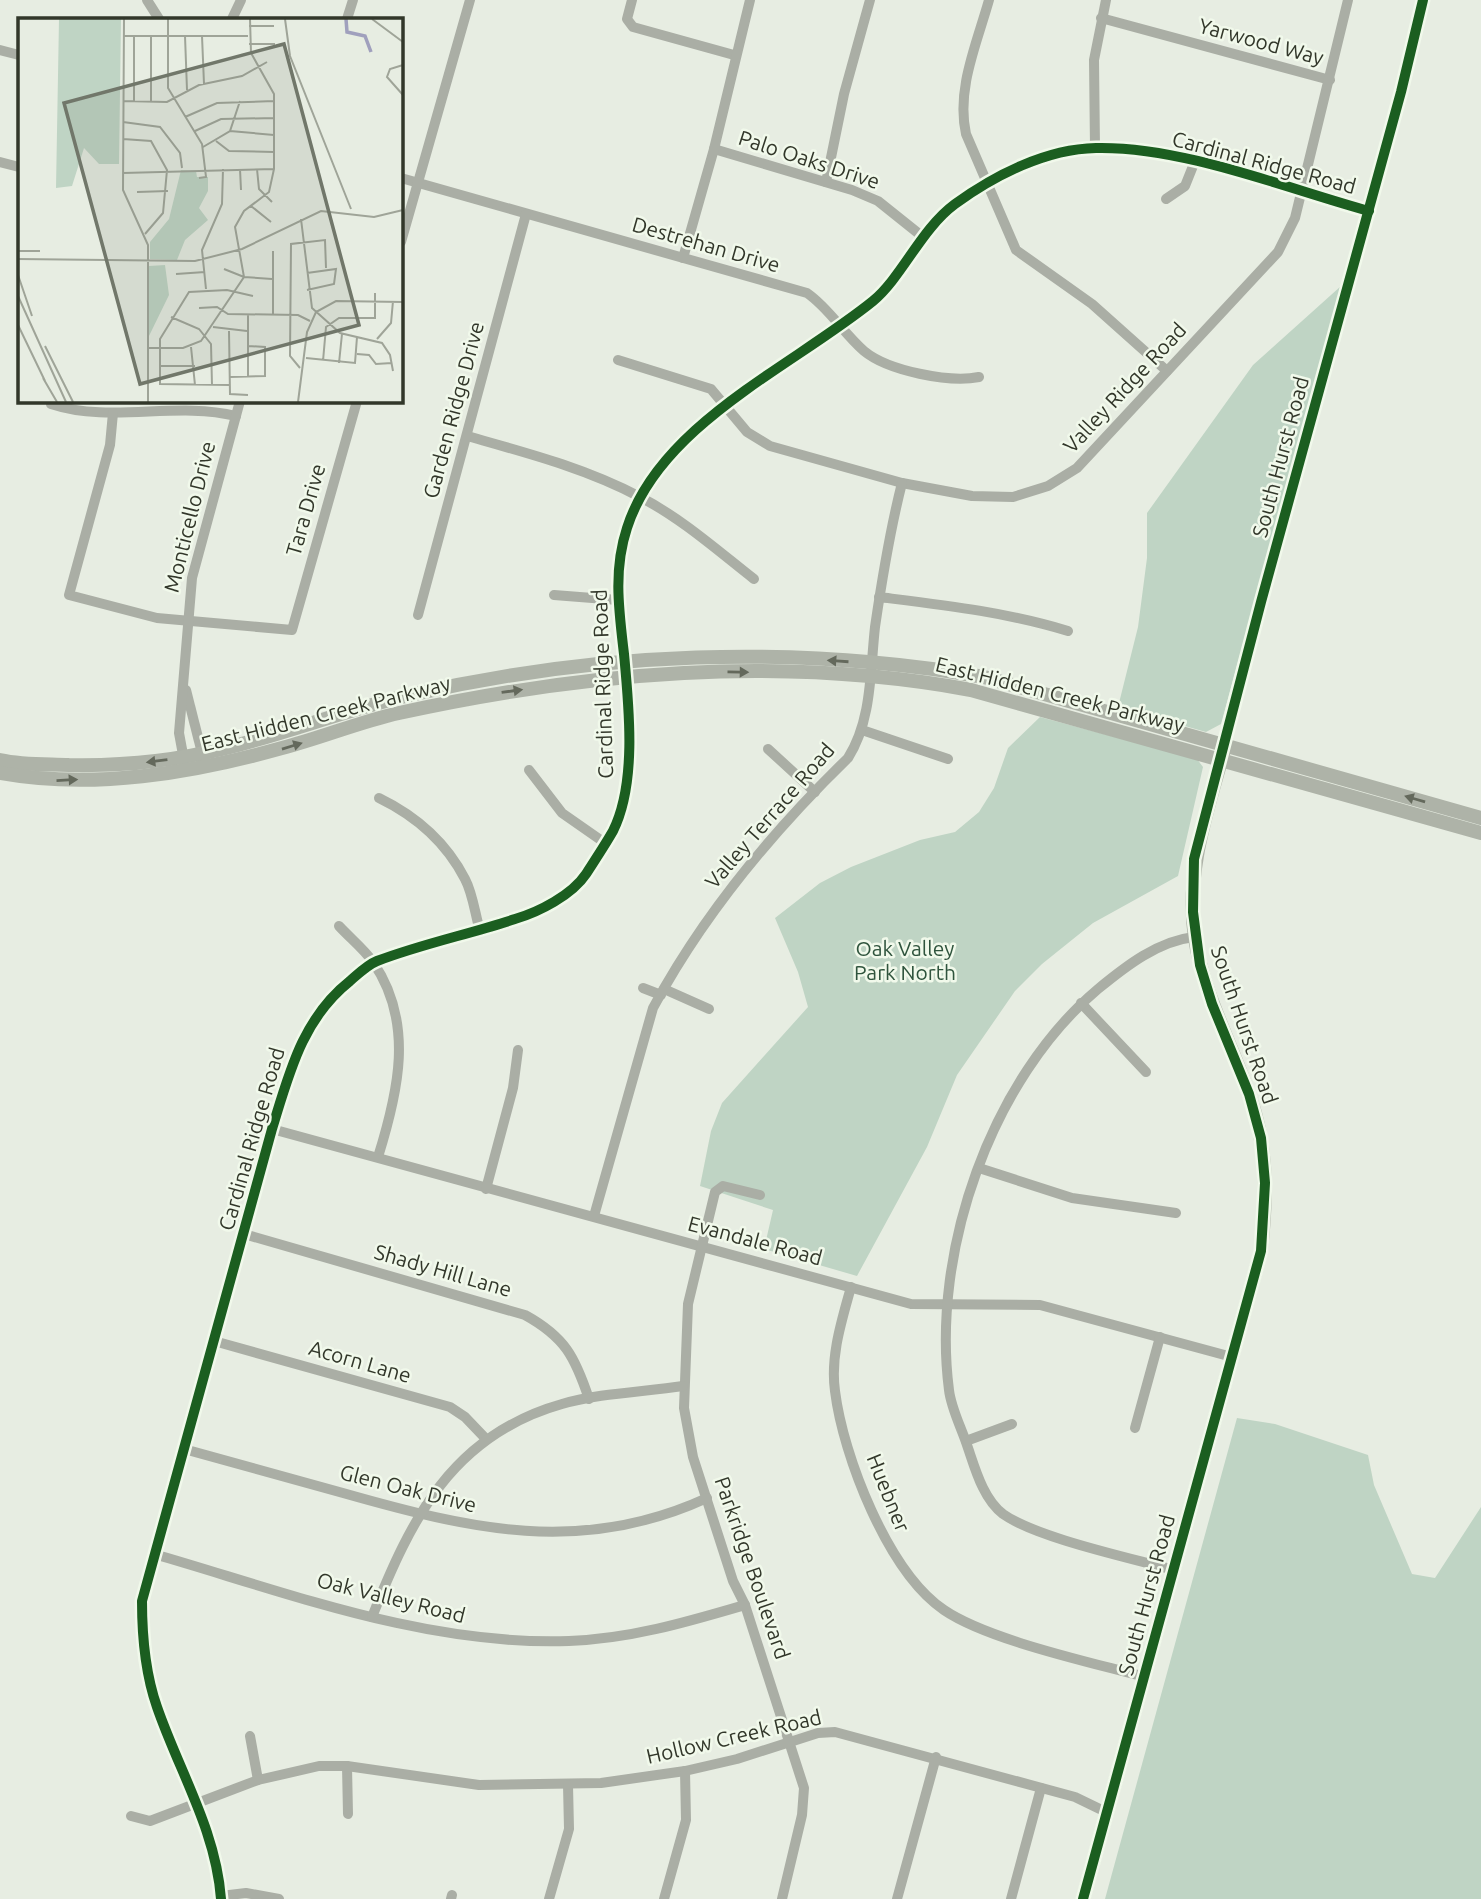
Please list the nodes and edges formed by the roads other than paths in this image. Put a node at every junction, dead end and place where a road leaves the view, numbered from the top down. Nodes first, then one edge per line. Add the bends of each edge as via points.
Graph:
1 (147, 0) edge
2 (241, 0) edge
3 (353, 0) edge
4 (470, 0) edge
5 (632, 0) edge
6 (750, 0) edge
7 (870, 0) edge
8 (989, 0) edge
9 (1106, 0) edge
10 (1348, 0) edge
11 (1423, 0) edge
12 (158, 18) edge
13 (232, 18) edge
14 (347, 18) edge
15 (1101, 18) junction
16 (0, 50) edge
17 (18, 55) edge
18 (734, 55) junction
19 (1330, 80) junction
20 (1095, 148) junction
21 (714, 149) junction
22 (1195, 161) junction
23 (0, 162) edge
24 (18, 167) edge
25 (402, 178) edge
26 (826, 182) junction
27 (417, 183) junction
28 (988, 185) junction
29 (1302, 193) junction
30 (1166, 199) dead end
31 (1369, 211) junction
32 (526, 214) junction
33 (923, 237) junction
34 (402, 238) edge
35 (682, 258) junction
36 (840, 324) junction
37 (618, 360) dead end
38 (1167, 371) junction
39 (979, 377) dead end
40 (51, 402) edge
41 (240, 402) edge
42 (357, 402) edge
43 (727, 406) junction
44 (113, 413) junction
45 (236, 416) junction
46 (467, 436) junction
47 (902, 483) junction
48 (641, 497) junction
49 (754, 579) dead end
50 (554, 595) dead end
51 (879, 597) junction
52 (618, 600) junction
53 (418, 615) dead end
54 (186, 621) junction
55 (1068, 631) dead end
56 (625, 669) junction
57 (870, 670) junction
58 (184, 687) junction
59 (862, 730) junction
60 (768, 749) dead end
61 (1224, 751) junction
62 (948, 759) dead end
63 (0, 760) edge
64 (204, 760) junction
65 (185, 763) junction
66 (529, 770) dead end
67 (0, 773) edge
68 (815, 793) junction
69 (379, 798) dead end
70 (1481, 818) edge
71 (1481, 833) edge
72 (605, 843) junction
73 (339, 926) dead end
74 (480, 931) junction
75 (1194, 937) junction
76 (373, 962) junction
77 (643, 988) dead end
78 (662, 992) junction
79 (1081, 1003) junction
80 (709, 1009) dead end
81 (518, 1049) dead end
82 (1146, 1072) dead end
83 (272, 1129) junction
84 (377, 1157) junction
85 (979, 1168) junction
86 (486, 1189) junction
87 (760, 1195) dead end
88 (1175, 1213) dead end
89 (594, 1216) junction
90 (244, 1234) junction
91 (701, 1246) junction
92 (851, 1287) junction
93 (946, 1304) junction
94 (1160, 1337) junction
95 (214, 1341) junction
96 (1232, 1357) junction
97 (683, 1387) junction
98 (589, 1399) junction
99 (1012, 1424) dead end
100 (1135, 1428) dead end
101 (486, 1439) junction
102 (966, 1441) junction
103 (184, 1449) junction
104 (707, 1498) junction
105 (418, 1514) junction
106 (154, 1554) junction
107 (1174, 1570) junction
108 (745, 1605) junction
109 (372, 1617) junction
110 (1145, 1677) junction
111 (250, 1736) dead end
112 (791, 1741) junction
113 (936, 1757) junction
114 (347, 1766) junction
115 (685, 1771) junction
116 (258, 1780) junction
117 (568, 1785) junction
118 (1041, 1788) junction
119 (199, 1805) junction
120 (1106, 1811) junction
121 (348, 1814) dead end
122 (131, 1816) dead end
123 (221, 1897) edge
124 (279, 1899) edge
125 (549, 1899) edge
126 (664, 1899) edge
127 (782, 1899) edge
128 (897, 1899) edge
129 (1011, 1899) edge
130 (1083, 1899) edge

1 - 12 street
2 - 13 street
3 - 14 street
4 - 27 street
5 - 18 street via 627,19 633,27
6 - 18 street
7 - 26 street
8 - 28 street via 966,83 962,116
9 - 15 street
10 - 19 street, Valley Ridge Road
11 - 31 street, South Hurst Road
15 - 19 street, Yarwood Way
15 - 20 street via 1094,60
16 - 17 street
18 - 21 street
19 - 29 street, Valley Ridge Road
20 - 22 street, Cardinal Ridge Road
20 - 28 street, Cardinal Ridge Road via 1024,164
21 - 26 street, Palo Oaks Drive
21 - 35 street
22 - 29 street, Cardinal Ridge Road
22 - 30 street via 1185,186
23 - 24 street
25 - 27 street, Destrehan Drive
26 - 33 street, Palo Oaks Drive via 878,201
27 - 32 street, Destrehan Drive
27 - 34 street
28 - 33 street, Cardinal Ridge Road via 953,205
28 - 38 street via 1016,250 1092,304
29 - 31 street, Cardinal Ridge Road
29 - 38 street, Valley Ridge Road via 1296,218 1278,252
31 - 61 street, South Hurst Road
32 - 35 street, Destrehan Drive
32 - 46 street, Garden Ridge Drive
33 - 36 street, Cardinal Ridge Road via 877,298
35 - 36 street, Destrehan Drive via 807,293
36 - 39 street, Destrehan Drive via 865,352 903,369 960,381
36 - 43 street, Cardinal Ridge Road
37 - 43 street, Valley Ridge Road via 710,388
38 - 47 street, Valley Ridge Road via 1077,468 1048,486 1013,496 972,496
40 - 44 street via 67,409
41 - 45 street, Monticello Drive
42 - 54 street, Tara Drive via 292,629
43 - 47 street, Valley Ridge Road via 747,432 770,446
43 - 48 street, Cardinal Ridge Road via 674,450
44 - 45 street via 207,409
44 - 54 street via 110,445 69,595
45 - 54 street, Monticello Drive via 192,578
46 - 48 street via 558,461
46 - 53 street, Garden Ridge Drive
47 - 51 street, Valley Terrace Road
48 - 49 street via 679,520
48 - 52 street, Cardinal Ridge Road via 627,525 619,560
50 - 52 street
51 - 55 street via 959,607
51 - 57 street, Valley Terrace Road
52 - 56 street, Cardinal Ridge Road
54 - 58 street, Monticello Drive
56 - 57 main road, East Hidden Creek Parkway via 735,656
56 - 64 main road, East Hidden Creek Parkway via 537,670 410,695
56 - 72 street, Cardinal Ridge Road via 629,776
57 - 59 street, Valley Terrace Road
57 - 61 main road, East Hidden Creek Parkway via 933,668 984,677
58 - 64 street, Monticello Drive
58 - 65 street, Monticello Drive via 179,733
59 - 62 street
59 - 68 street, Valley Terrace Road via 848,758
60 - 68 street
70 -> 61 main road, East Hidden Creek Parkway
61 - 71 main road, East Hidden Creek Parkway
61 - 75 main road, South Hurst Road via 1195,859
65 -> 63 main road, East Hidden Creek Parkway via 16,764
64 - 65 main road, East Hidden Creek Parkway
67 -> 65 main road, East Hidden Creek Parkway via 44,781
66 - 72 street via 562,813
68 - 78 street, Valley Terrace Road via 730,888 687,947
69 - 74 street via 414,818 443,847 465,879
72 - 74 street, Cardinal Ridge Road via 583,880 567,892 530,914
73 - 76 street
74 - 76 street, Cardinal Ridge Road
75 - 79 street via 1168,942 1117,973
75 - 96 main road, South Hurst Road via 1212,1004 1256,1115 1265,1183 1261,1251
76 - 83 street, Cardinal Ridge Road via 341,988 311,1024 295,1054
76 - 84 street via 391,1004 400,1053 396,1100
77 - 78 street
78 - 80 street
78 - 89 street, Valley Terrace Road via 653,1008
79 - 82 street
79 - 85 street via 1048,1039 1018,1083
81 - 86 street via 513,1088
83 - 84 street, Evandale Road
83 - 90 street, Cardinal Ridge Road
84 - 86 street, Evandale Road
85 - 88 street via 1072,1198
85 - 93 street via 956,1242
86 - 89 street, Evandale Road
87 - 91 street, Parkridge Boulevard via 723,1185 715,1192
89 - 91 street, Evandale Road
90 - 95 street, Cardinal Ridge Road
90 - 98 street, Shady Hill Lane via 525,1315 549,1328 566,1346
91 - 92 street, Evandale Road
91 - 97 street, Parkridge Boulevard via 688,1304
92 - 93 street, Evandale Road via 911,1304
92 - 110 street, Huebner via 837,1338 835,1390 877,1525 895,1558 917,1587 944,1611 989,1632
93 - 94 street, Evandale Road via 1040,1305
93 - 102 street via 949,1394
94 - 96 street, Evandale Road
94 - 100 street
95 - 101 street, Acorn Lane via 450,1407
95 - 103 street, Cardinal Ridge Road
96 - 107 main road, South Hurst Road
97 - 98 street
97 - 104 street, Parkridge Boulevard via 693,1457
98 - 101 street via 538,1412
99 - 102 street
101 - 105 street via 444,1478
102 - 107 street via 985,1492 1002,1514 1029,1528
103 - 105 street, Glen Oak Drive
103 - 106 street, Cardinal Ridge Road
104 - 105 street, Glen Oak Drive via 672,1514 626,1525 554,1533 450,1523
104 - 108 street, Parkridge Boulevard
105 - 109 street
106 - 109 street, Oak Valley Road
106 - 119 street, Cardinal Ridge Road via 142,1601 142,1639 156,1706
107 - 110 main road, South Hurst Road
108 - 109 street, Oak Valley Road via 671,1627 570,1641 452,1636
108 - 112 street, Parkridge Boulevard
110 - 120 main road, South Hurst Road
111 - 116 street
112 - 113 street, Hollow Creek Road via 835,1732
112 - 115 street, Hollow Creek Road
112 - 127 street, Parkridge Boulevard via 804,1788
113 - 118 street, Hollow Creek Road
113 - 128 street
114 - 116 street, Hollow Creek Road via 319,1766
114 - 117 street, Hollow Creek Road via 479,1784
114 - 121 street
115 - 117 street, Hollow Creek Road
115 - 126 street via 686,1820
116 - 119 street, Hollow Creek Road
117 - 125 street via 569,1829
118 - 120 street, Hollow Creek Road
118 - 129 street
119 - 122 street, Hollow Creek Road via 150,1821
119 - 123 street, Cardinal Ridge Road
120 - 130 main road, South Hurst Road
123 - 124 street via 246,1893

